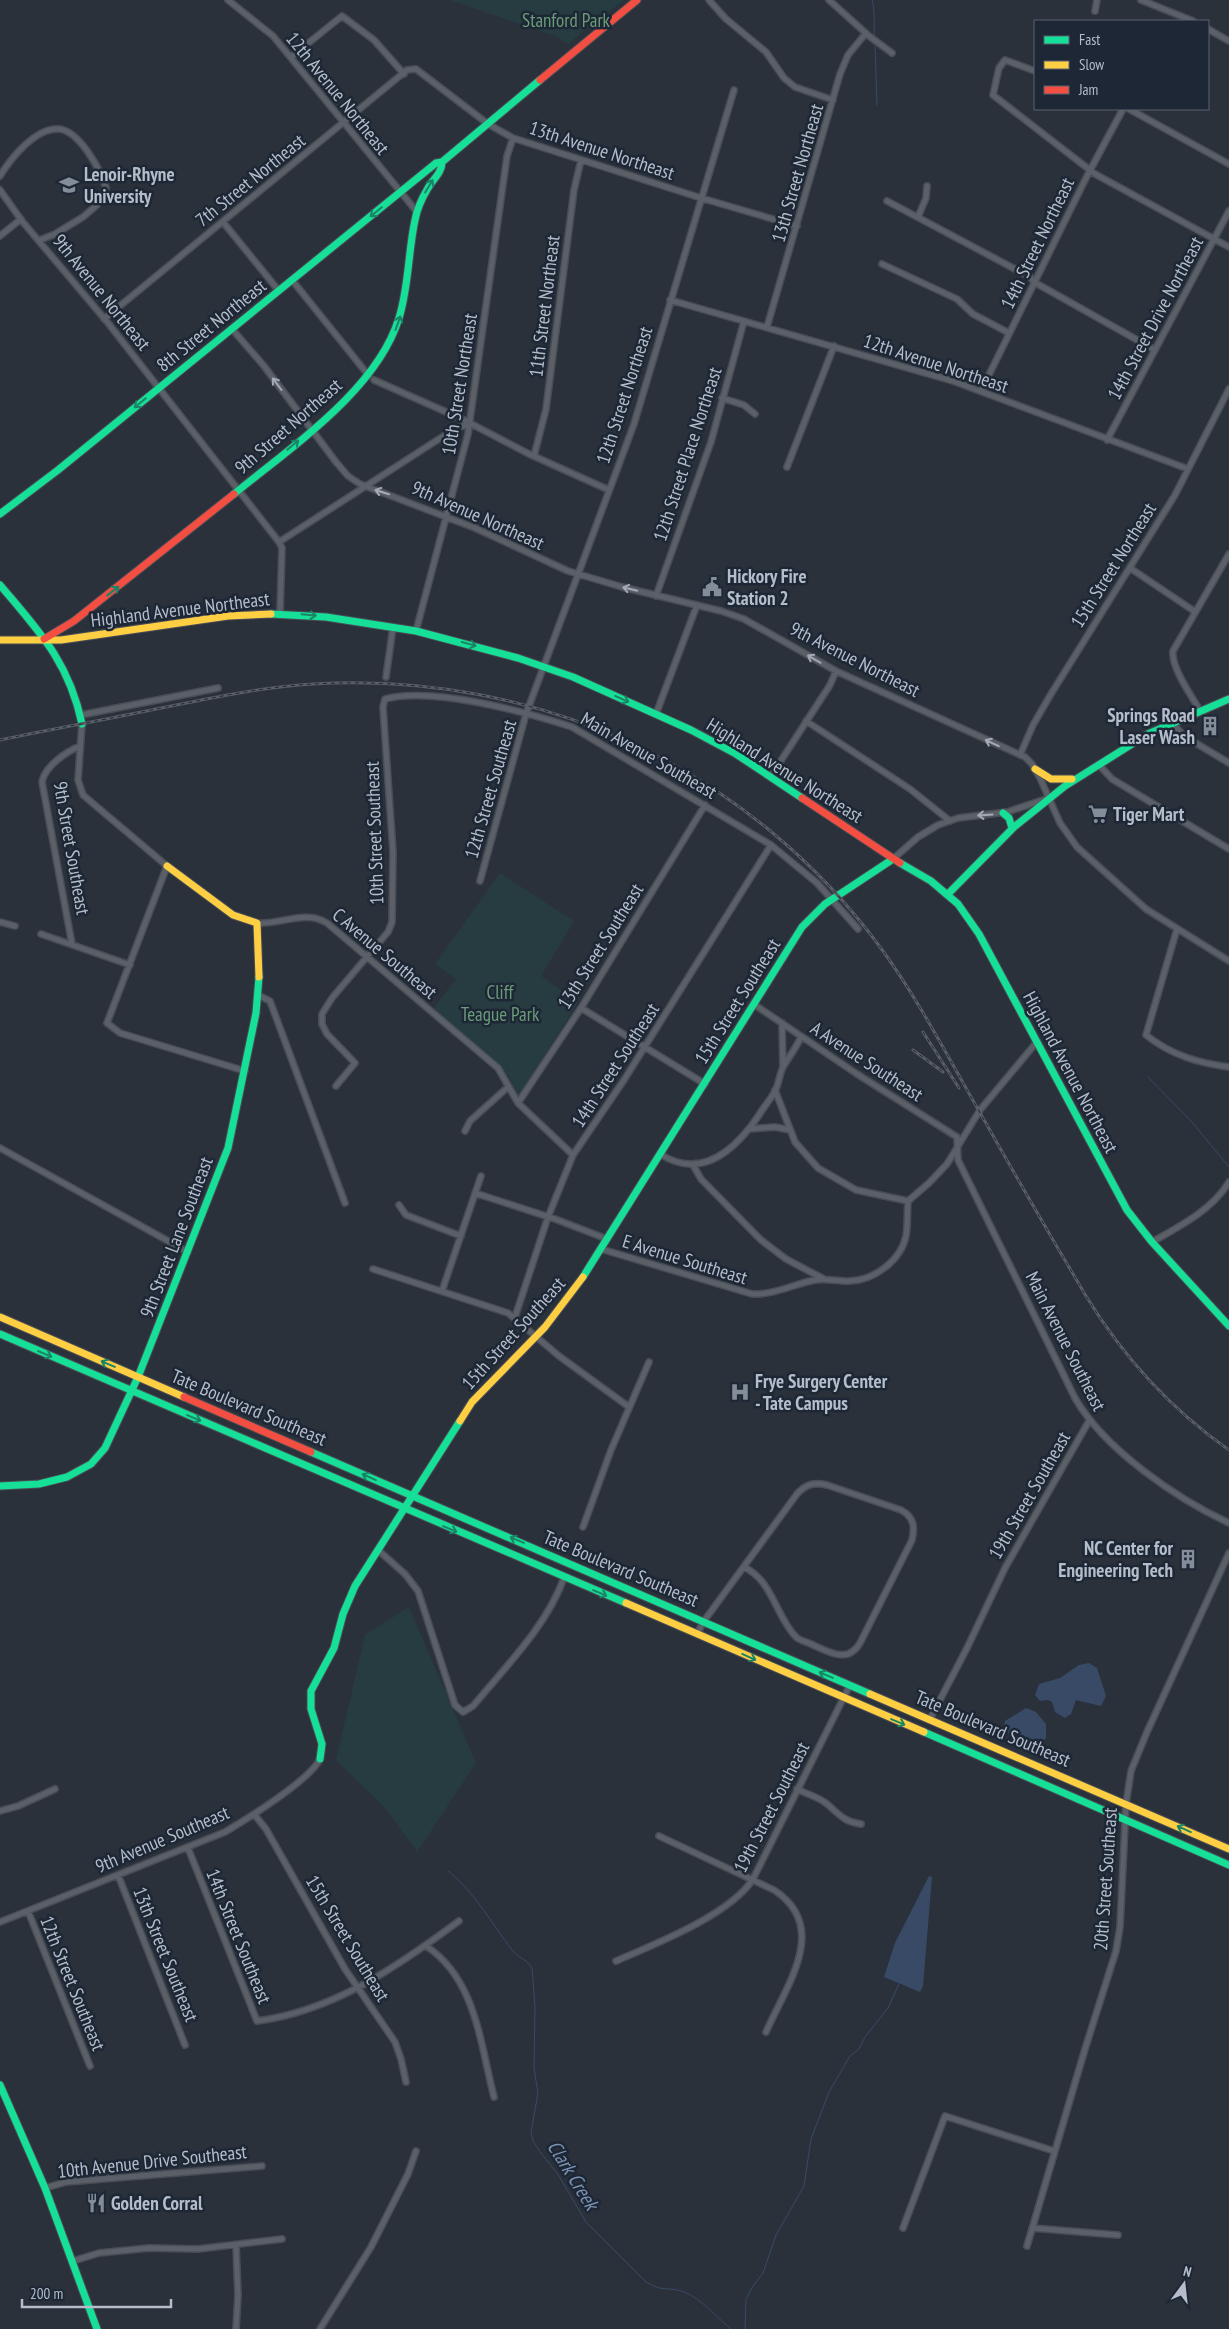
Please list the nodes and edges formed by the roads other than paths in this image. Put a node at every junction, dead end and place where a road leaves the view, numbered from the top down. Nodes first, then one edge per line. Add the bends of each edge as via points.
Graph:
1 (228, 0) edge
2 (636, 0) edge
3 (709, 0) edge
4 (829, 0) edge
5 (1097, 0) edge
6 (1141, 0) edge
7 (1095, 11) dead end
8 (1191, 20) edge
9 (1209, 30) edge
10 (866, 33) junction
11 (1229, 41) edge
12 (892, 53) dead end
13 (292, 57) junction
14 (416, 69) joint
15 (1034, 70) edge
16 (404, 74) junction
17 (734, 90) dead end
18 (833, 100) junction
19 (1122, 110) edge
20 (1132, 110) edge
21 (344, 123) junction
22 (488, 124) junction
23 (512, 138) junction
24 (581, 160) junction
25 (442, 162) junction
26 (1229, 164) edge
27 (1090, 170) junction
28 (0, 176) edge
29 (928, 186) dead end
30 (0, 190) edge
31 (400, 192) junction
32 (701, 198) junction
33 (887, 201) dead end
34 (1229, 211) edge
35 (417, 212) junction
36 (918, 217) junction
37 (21, 219) junction
38 (223, 222) junction
39 (797, 226) junction
40 (0, 236) edge
41 (40, 240) junction
42 (1214, 240) junction
43 (1229, 247) edge
44 (882, 264) dead end
45 (292, 280) junction
46 (1034, 282) junction
47 (279, 291) junction
48 (670, 300) junction
49 (104, 319) junction
50 (744, 321) junction
51 (767, 327) junction
52 (232, 329) junction
53 (1009, 333) junction
54 (834, 346) junction
55 (1155, 350) junction
56 (371, 378) junction
57 (159, 388) junction
58 (1229, 389) edge
59 (981, 391) junction
60 (722, 398) junction
61 (755, 414) dead end
62 (470, 424) junction
63 (312, 429) junction
64 (1107, 440) junction
65 (534, 456) junction
66 (787, 467) dead end
67 (1188, 469) junction
68 (365, 486) junction
69 (239, 490) junction
70 (609, 490) junction
71 (0, 514) edge
72 (447, 516) junction
73 (279, 542) junction
74 (1229, 554) edge
75 (1130, 568) junction
76 (578, 575) junction
77 (0, 584) edge
78 (656, 596) junction
79 (697, 605) junction
80 (1194, 611) junction
81 (280, 613) junction
82 (393, 627) junction
83 (416, 631) junction
84 (44, 639) junction
85 (0, 640) edge
86 (544, 666) junction
87 (836, 671) junction
88 (386, 677) dead end
89 (218, 688) dead end
90 (1229, 698) edge
91 (385, 699) joint
92 (530, 705) joint
93 (1200, 711) junction
94 (526, 714) junction
95 (656, 714) junction
96 (81, 715) junction
97 (806, 721) junction
98 (1172, 723) junction
99 (82, 724) joint
100 (80, 746) junction
101 (1020, 755) junction
102 (1229, 763) edge
103 (1099, 765) junction
104 (1035, 770) junction
105 (771, 776) junction
106 (1080, 777) junction
107 (1048, 798) junction
108 (706, 805) junction
109 (1003, 813) junction
110 (950, 821) junction
111 (1012, 828) junction
112 (772, 845) junction
113 (1229, 849) edge
114 (893, 859) junction
115 (167, 866) junction
116 (480, 881) dead end
117 (948, 894) junction
118 (831, 900) junction
119 (0, 922) edge
120 (257, 923) junction
121 (15, 926) dead end
122 (858, 929) dead end
123 (1177, 929) junction
124 (42, 934) dead end
125 (72, 944) junction
126 (366, 958) junction
127 (1229, 961) edge
128 (130, 965) junction
129 (258, 995) junction
130 (755, 1004) junction
131 (581, 1008) junction
132 (782, 1022) junction
133 (801, 1037) junction
134 (1036, 1043) junction
135 (644, 1048) junction
136 (783, 1067) junction
137 (1229, 1067) edge
138 (245, 1071) junction
139 (705, 1084) junction
140 (336, 1086) dead end
141 (508, 1088) junction
142 (775, 1090) junction
143 (518, 1103) junction
144 (749, 1129) junction
145 (465, 1130) dead end
146 (790, 1130) junction
147 (959, 1144) junction
148 (0, 1148) edge
149 (660, 1154) junction
150 (573, 1155) junction
151 (693, 1165) junction
152 (481, 1176) dead end
153 (1229, 1182) edge
154 (475, 1193) junction
155 (908, 1201) junction
156 (344, 1203) dead end
157 (399, 1205) dead end
158 (548, 1217) junction
159 (461, 1236) junction
160 (607, 1239) junction
161 (1152, 1242) junction
162 (601, 1249) junction
163 (188, 1252) junction
164 (373, 1268) dead end
165 (826, 1280) junction
166 (442, 1291) junction
167 (0, 1317) edge
168 (514, 1317) junction
169 (1229, 1326) edge
170 (0, 1334) edge
171 (536, 1336) junction
172 (650, 1362) dead end
173 (138, 1377) junction
174 (131, 1390) junction
175 (629, 1407) junction
176 (1089, 1421) junction
177 (0, 1486) edge
178 (414, 1496) junction
179 (406, 1509) junction
180 (1229, 1523) edge
181 (583, 1526) dead end
182 (378, 1550) junction
183 (1229, 1553) edge
184 (744, 1567) junction
185 (564, 1578) junction
186 (704, 1621) junction
187 (697, 1634) junction
188 (850, 1685) junction
189 (843, 1698) junction
190 (930, 1719) junction
191 (320, 1759) joint
192 (55, 1789) dead end
193 (797, 1789) junction
194 (1126, 1804) junction
195 (0, 1811) edge
196 (254, 1814) junction
197 (1125, 1821) junction
198 (861, 1824) dead end
199 (658, 1836) dead end
200 (188, 1848) junction
201 (1229, 1849) edge
202 (1229, 1865) edge
203 (118, 1875) junction
204 (753, 1879) junction
205 (28, 1911) junction
206 (459, 1921) dead end
207 (0, 1922) edge
208 (426, 1946) junction
209 (616, 1961) dead end
210 (356, 1988) junction
211 (766, 2032) dead end
212 (186, 2045) dead end
213 (90, 2066) dead end
214 (406, 2082) dead end
215 (0, 2085) edge
216 (2, 2097) edge
217 (494, 2097) dead end
218 (416, 2150) dead end
219 (1054, 2152) junction
220 (262, 2166) dead end
221 (45, 2188) junction
222 (903, 2228) dead end
223 (1032, 2228) junction
224 (1118, 2235) dead end
225 (282, 2239) dead end
226 (236, 2245) junction
227 (1027, 2246) dead end
228 (73, 2261) junction
229 (97, 2329) edge
230 (236, 2329) edge
231 (320, 2329) edge

1 - 13 street, 12th Avenue Northeast via 266,29
2 - 22 main road
3 - 18 street via 726,19 766,52 784,78 795,87
4 - 10 street
5 - 7 street
6 - 8 street
9 - 11 street
10 - 12 street
10 - 18 street, 13th Street Northeast via 848,55
13 - 16 street via 342,16 374,40
13 - 21 street, 12th Avenue Northeast
14 - 16 street, 7th Street Northeast
14 - 22 street, 13th Avenue Northeast
15 - 27 street via 1008,60 1001,64 993,95
16 - 21 street, 7th Street Northeast
17 - 32 street, 12th Street Northeast
18 - 39 street, 13th Street Northeast
19 - 27 street, 14th Street Northeast
20 - 26 street
21 - 31 street, 12th Avenue Northeast
21 - 38 street, 7th Street Northeast
22 - 23 street, 13th Avenue Northeast
22 - 25 main road
23 - 24 street, 13th Avenue Northeast
23 - 62 street, 10th Street Northeast via 500,202
24 - 32 street, 13th Avenue Northeast
24 - 65 street, 11th Street Northeast via 574,190 546,409
25 - 31 main road, 8th Street Northeast via 436,163
35 -> 25 main road, 9th Street Northeast via 428,187 442,168
27 - 42 street
27 - 46 street, 14th Street Northeast
28 - 41 street via 6,166 41,133 59,129 70,132 101,171 106,188 97,205 76,222
29 - 36 street
30 - 37 street, 9th Avenue Northeast
31 - 35 street, 12th Avenue Northeast
31 -> 45 main road, 8th Street Northeast
32 - 39 street, 13th Avenue Northeast
32 - 48 street, 12th Street Northeast
33 - 36 street
34 - 42 street, 14th Street Drive Northeast
56 -> 35 main road, 9th Street Northeast via 400,316
36 - 46 street
37 - 40 street
37 - 41 street, 9th Avenue Northeast
38 - 47 street
38 - 49 street, 7th Street Northeast
39 - 51 street, 13th Street Northeast
41 - 49 street, 9th Avenue Northeast
42 - 43 street
42 - 55 street, 14th Street Drive Northeast
44 - 53 street via 957,299 973,314
45 - 47 main road, 8th Street Northeast
45 - 56 street
46 - 53 street, 14th Street Northeast
46 - 55 street
47 - 52 main road, 8th Street Northeast
48 - 50 street, 12th Avenue Northeast
48 - 70 street, 12th Street Northeast via 634,424
49 - 57 street, 9th Avenue Northeast
50 - 51 street, 12th Avenue Northeast
50 - 60 street, 12th Street Place Northeast
51 - 54 street, 12th Avenue Northeast
52 - 57 main road, 8th Street Northeast
63 -> 52 street, 9th Avenue Northeast
53 - 59 street, 14th Street Northeast
54 - 59 street, 12th Avenue Northeast
54 - 66 street
55 - 64 street, 14th Street Drive Northeast
56 - 62 street
56 - 63 main road, 9th Street Northeast
57 - 69 street, 9th Avenue Northeast
57 -> 71 main road, 8th Street Northeast
58 - 67 street, 15th Street Northeast
59 - 64 street, 12th Avenue Northeast
60 - 61 street via 744,405
60 - 78 street, 12th Street Place Northeast via 711,442
62 - 65 street
62 - 68 street via 456,428
62 - 72 street, 10th Street Northeast
63 - 68 street, 9th Avenue Northeast via 344,472
69 -> 63 main road, 9th Street Northeast
64 - 67 street, 12th Avenue Northeast
65 - 70 street
67 - 75 street, 15th Street Northeast
72 -> 68 street, 9th Avenue Northeast
68 - 73 street
69 - 73 street, 9th Avenue Northeast
84 -> 69 main road, 9th Street Northeast via 74,621
70 - 76 street, 12th Street Northeast
72 - 76 street, 9th Avenue Northeast
72 - 83 street, 10th Street Northeast
73 - 81 street via 282,548
74 - 80 street
75 - 80 street
75 - 101 street, 15th Street Northeast via 1051,694
78 -> 76 street, 9th Avenue Northeast
76 - 86 street, 12th Street Northeast
77 - 84 main road
78 - 79 street, 9th Avenue Northeast
87 -> 79 street, 9th Avenue Northeast via 759,626
79 - 95 street
80 - 93 street via 1174,646 1172,656
81 -> 82 main road, Highland Avenue Northeast via 326,616
81 - 84 main road, Highland Avenue Northeast via 228,616 61,640
82 - 83 main road, Highland Avenue Northeast
82 - 88 street
83 -> 86 main road, Highland Avenue Northeast
84 - 85 main road, Highland Avenue Northeast
84 - 96 main road via 66,669
86 - 92 street, 12th Street Northeast
86 -> 95 main road, Highland Avenue Northeast
87 - 97 street
101 -> 87 street, 9th Avenue Northeast
89 - 96 street
90 - 93 main road
91 - 94 street, Main Avenue Southeast via 408,695 440,697
91 - 126 street, 10th Street Southeast via 393,852 392,922 388,932
92 - 94 street, 12th Street Southeast
93 - 98 main road
94 - 108 street, Main Avenue Southeast via 581,732
94 - 116 street, 12th Street Southeast
95 - 105 main road, Highland Avenue Northeast via 714,741
96 - 99 main road
97 - 105 street
97 - 110 street via 910,789
98 - 102 street via 1184,736
98 - 103 main road via 1140,738
99 - 100 street, C Avenue Southeast
100 - 115 street, C Avenue Southeast via 78,780 83,795
100 - 125 street, 9th Street Southeast via 46,771 42,782
101 - 104 street, 9th Avenue Northeast via 1030,761
103 - 106 main road
103 - 113 street via 1112,779
104 - 106 main road via 1050,779
104 - 107 street, 9th Avenue Northeast
105 - 114 main road, Highland Avenue Northeast
106 - 107 main road
107 - 109 street
107 - 111 main road
107 - 123 street, 9th Avenue Northeast via 1077,847 1146,909
108 - 112 street, Main Avenue Southeast
108 - 131 street, 13th Street Southeast
109 -> 110 street
109 - 111 main road via 1009,818
110 - 114 street via 927,831
111 - 117 main road
112 - 118 street, Main Avenue Southeast via 817,883
112 - 135 street, 14th Street Southeast
114 - 117 main road, Highland Avenue Northeast via 918,871
114 - 118 main road
115 - 120 main road, C Avenue Southeast via 232,915
115 - 128 street
117 - 134 main road, Highland Avenue Northeast via 980,934
118 - 122 street, Main Avenue Southeast
118 - 130 main road, 15th Street Southeast via 802,927
119 - 121 street
120 - 126 street, C Avenue Southeast via 314,916 327,923
120 - 129 main road, 9th Street Lane Southeast
123 - 127 street, 9th Avenue Northeast
123 - 137 street via 1146,1035 1187,1058
124 - 125 street
125 - 128 street
126 - 140 street, 10th Street Southeast via 323,1012 327,1034 355,1065
126 - 141 street, C Avenue Southeast via 498,1068
128 - 138 street via 108,1024 120,1033
129 - 138 main road, 9th Street Lane Southeast
129 - 156 street via 270,1001
130 - 132 street, A Avenue Southeast
130 - 139 main road, 15th Street Southeast
131 - 135 street
131 - 143 street, 13th Street Southeast
132 - 133 street, A Avenue Southeast
132 - 136 street
133 - 136 street
133 - 147 street, A Avenue Southeast via 957,1137
134 - 147 street via 979,1111
134 - 161 main road, Highland Avenue Northeast via 1121,1200
135 - 139 street
135 - 150 street, 14th Street Southeast
136 - 142 street
138 - 163 main road, 9th Street Lane Southeast via 228,1148
139 - 149 main road, 15th Street Southeast
141 - 143 street, C Avenue Southeast
141 - 145 street via 473,1117
142 - 144 street
142 - 146 street
143 - 150 street, C Avenue Southeast
144 - 146 street via 775,1127
144 - 151 street via 722,1154
146 - 155 street via 800,1149 827,1174 856,1190
147 - 155 street via 939,1172
147 - 176 street, Main Avenue Southeast via 958,1160
148 - 163 street
149 - 151 street via 675,1162
149 - 160 main road, 15th Street Southeast
150 - 158 street, 14th Street Southeast
151 - 165 street via 701,1179 761,1240 786,1259
152 - 154 street
153 - 161 street via 1207,1208
154 - 158 street, E Avenue Southeast
154 - 159 street
155 - 165 street via 906,1235 897,1257 868,1278
157 - 159 street via 406,1215
158 - 160 street, E Avenue Southeast
158 - 168 street, 14th Street Southeast
159 - 166 street
160 - 162 main road, 15th Street Southeast
161 - 169 main road, Highland Avenue Northeast
162 - 165 street, E Avenue Southeast via 760,1295 804,1282
162 - 171 main road, 15th Street Southeast via 570,1297
163 - 173 main road, 9th Street Lane Southeast
164 - 166 street
166 - 168 street
173 -> 167 main road, Tate Boulevard Southeast
168 - 171 street
170 -> 174 main road, Tate Boulevard Southeast
171 - 175 street
171 - 178 main road, 15th Street Southeast via 472,1402
172 - 175 street
173 - 174 main road, 9th Street Lane Southeast
178 -> 173 main road, Tate Boulevard Southeast
174 - 177 main road, 9th Street Lane Southeast via 103,1450 91,1464 58,1479
174 -> 179 main road, Tate Boulevard Southeast
175 - 181 street
176 - 180 street, Main Avenue Southeast via 1154,1478
176 - 190 street, 19th Street Southeast via 1005,1568
178 - 179 main road, 15th Street Southeast
186 -> 178 main road, Tate Boulevard Southeast
179 - 182 main road, 15th Street Southeast
179 -> 185 main road, Tate Boulevard Southeast
182 - 185 street via 405,1574 418,1591 455,1705 463,1712 473,1706 539,1624
182 - 191 main road, 15th Street Southeast via 349,1597 334,1648 312,1691 311,1709 322,1744
183 - 194 street, 20th Street Southeast via 1137,1753 1129,1778
184 - 184 street via 760,1579 798,1638 837,1655 846,1655 856,1648 912,1540 913,1524 909,1515 901,1510 827,1485 812,1484 797,1494
184 - 186 street
185 -> 187 main road, Tate Boulevard Southeast
186 - 187 street
188 -> 186 main road, Tate Boulevard Southeast
187 -> 189 main road, Tate Boulevard Southeast
188 - 189 street, 19th Street Southeast
188 - 190 main road, Tate Boulevard Southeast
189 - 193 street, 19th Street Southeast
189 -> 197 main road, Tate Boulevard Southeast
190 - 194 main road, Tate Boulevard Southeast
191 - 196 street, 9th Avenue Southeast via 307,1775
192 - 195 street
193 - 198 street via 827,1804 850,1823
193 - 204 street, 19th Street Southeast
194 - 197 street, 20th Street Southeast
201 -> 194 main road, Tate Boulevard Southeast
196 - 200 street, 9th Avenue Southeast via 225,1832
196 - 210 street, 15th Street Southeast via 266,1829
197 - 202 main road, Tate Boulevard Southeast
197 - 219 street, 20th Street Southeast via 1116,1951
199 - 204 street
200 - 203 street, 9th Avenue Southeast
200 - 210 street, 14th Street Southeast via 257,2021 305,2011
203 - 205 street, 9th Avenue Southeast
203 - 212 street, 13th Street Southeast
204 - 209 street, 19th Street Southeast via 744,1892 728,1904 661,1941
204 - 211 street via 788,1900 797,1913 803,1932 798,1961
205 - 207 street, 9th Avenue Southeast
205 - 213 street, 12th Street Southeast
206 - 208 street
208 - 210 street
208 - 217 street via 444,1959 466,1991
210 - 214 street, 15th Street Southeast via 395,2042
215 - 216 main road
216 - 221 main road
218 - 231 street via 408,2174 371,2247
219 - 222 street via 945,2116
219 - 223 street, 20th Street Southeast
220 - 221 street, 10th Avenue Drive Southeast via 66,2182
221 - 228 main road
223 - 224 street
223 - 227 street, 20th Street Southeast
225 - 226 street
226 - 228 street via 190,2250 149,2248 99,2253
226 - 230 street
228 - 229 main road

